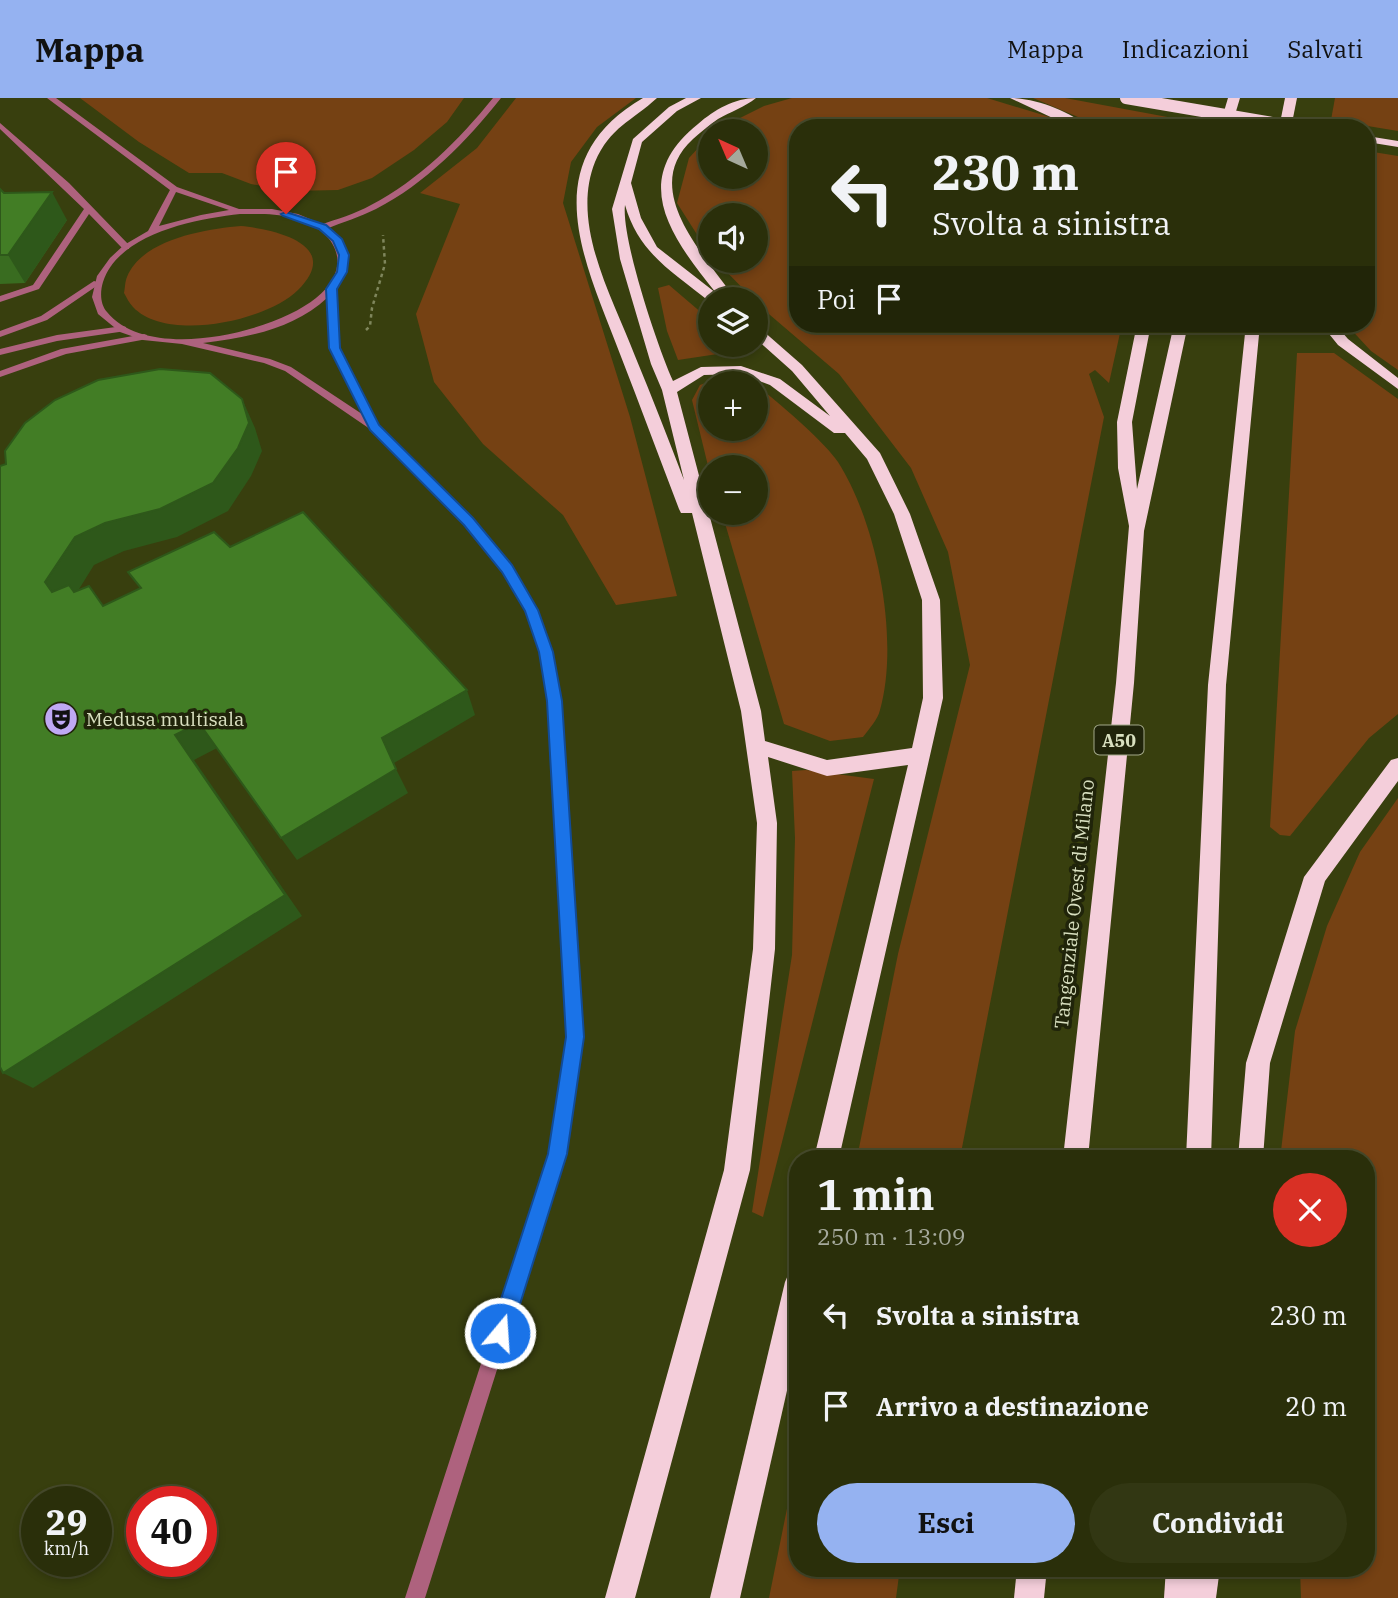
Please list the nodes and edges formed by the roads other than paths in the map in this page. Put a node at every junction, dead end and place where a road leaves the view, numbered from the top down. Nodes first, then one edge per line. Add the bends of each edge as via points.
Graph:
1 (51, 98) edge
2 (497, 98) edge
3 (651, 98) edge
4 (695, 98) edge
5 (750, 98) edge
6 (1016, 98) edge
7 (1126, 98) edge
8 (1234, 98) edge
9 (1291, 98) edge
10 (1287, 113) junction
11 (1068, 119) edge
12 (1228, 119) edge
13 (1249, 119) edge
14 (1286, 119) edge
15 (1289, 119) edge
16 (0, 125) edge
17 (1375, 140) edge
18 (1398, 144) edge
19 (624, 180) junction
20 (174, 189) junction
21 (89, 208) junction
22 (240, 211) junction
23 (323, 227) junction
24 (152, 232) junction
25 (127, 247) junction
26 (97, 283) junction
27 (700, 287) edge
28 (718, 287) edge
29 (331, 289) junction
30 (0, 299) edge
31 (123, 329) junction
32 (1142, 333) edge
33 (1179, 333) edge
34 (1253, 333) edge
35 (1336, 333) edge
36 (0, 334) edge
37 (144, 337) junction
38 (186, 342) junction
39 (768, 342) edge
40 (0, 352) edge
41 (0, 374) edge
42 (1398, 385) edge
43 (669, 390) junction
44 (374, 427) junction
45 (874, 457) junction
46 (1136, 531) junction
47 (718, 589) junction
48 (756, 746) junction
49 (919, 755) junction
50 (1398, 766) edge
51 (829, 1150) edge
52 (1076, 1150) edge
53 (1198, 1150) edge
54 (1251, 1150) edge
55 (789, 1321) edge
56 (1031, 1577) edge
57 (1181, 1577) edge
58 (1204, 1577) edge
59 (415, 1598) edge
60 (620, 1598) edge
61 (725, 1598) edge
62 (1029, 1598) edge
63 (1180, 1598) edge
64 (1201, 1598) edge

1 - 20 street
2 - 23 street via 461,141 420,174 374,206
3 - 47 highway via 602,138 587,164 581,193 584,228 599,280
4 - 19 highway via 673,109 637,142
5 - 28 highway via 720,111 689,134 669,164 666,180 676,225
6 - 11 highway
7 - 13 highway, bridge
8 - 12 highway
9 - 10 highway
10 - 14 highway
10 - 15 highway
16 - 21 street
17 - 18 highway
19 - 27 highway via 635,218 652,249
19 - 43 highway via 618,209 627,259
20 - 22 street
20 - 24 street
21 - 25 street
21 - 30 street via 36,286
22 - 23 street via 300,217
22 - 24 street
23 - 29 street via 337,239 344,255 342,272
24 - 25 street
25 - 26 street via 108,264
26 - 31 street via 96,300 105,316
26 - 36 street via 44,318
29 - 38 street via 307,310 271,327 229,338
29 - 44 street via 335,348
31 - 37 street
31 - 40 street
32 - 46 highway via 1124,433 1125,471
33 - 46 highway, Tangenziale Ovest di Milano / A50
34 - 53 highway via 1217,685
35 - 42 highway
37 - 38 street
37 - 41 street via 64,351
38 - 44 street via 288,369
39 - 45 highway via 797,368
43 - 45 highway via 701,370 741,370 775,382
43 - 47 highway
44 - 59 street via 469,522 507,569 532,610 546,652 554,701 575,1037 557,1154
45 - 49 highway via 902,514 931,600 933,698
46 - 52 highway, Tangenziale Ovest di Milano / A50 via 1125,683
47 - 48 highway
48 - 49 highway via 827,768
48 - 60 highway via 767,823 764,949 737,1170
49 - 51 highway
50 - 54 highway via 1315,877 1258,1063
55 - 61 highway
56 - 62 highway
57 - 63 highway
58 - 64 highway

